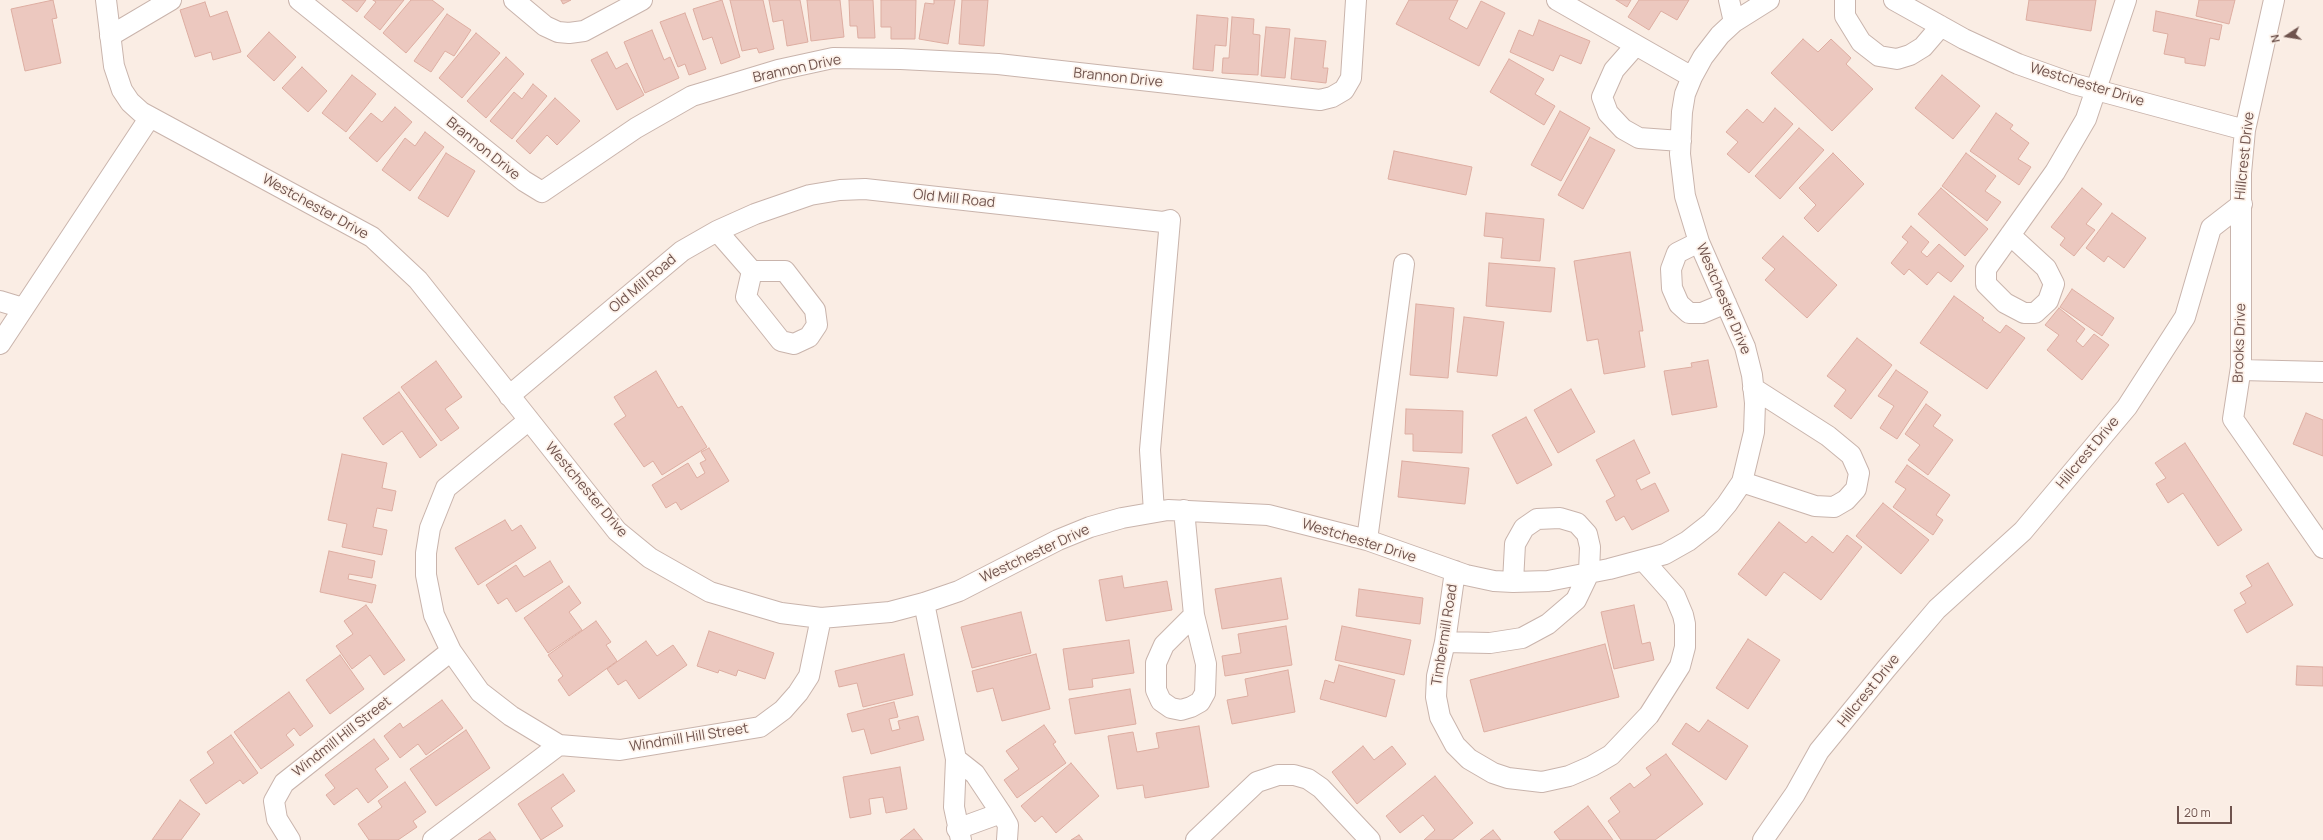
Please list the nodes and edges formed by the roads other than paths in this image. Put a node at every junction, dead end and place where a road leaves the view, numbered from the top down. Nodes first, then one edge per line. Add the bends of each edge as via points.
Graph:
1 (106, 0) edge
2 (171, 0) edge
3 (299, 0) edge
4 (514, 0) edge
5 (642, 0) edge
6 (1356, 0) edge
7 (1557, 0) edge
8 (1728, 0) edge
9 (1769, 0) edge
10 (1845, 0) edge
11 (1894, 0) edge
12 (2126, 0) edge
13 (2274, 0) edge
14 (1734, 22) junction
15 (1941, 26) junction
16 (110, 36) junction
17 (1636, 45) junction
18 (1692, 77) junction
19 (2096, 90) junction
20 (150, 117) junction
21 (2245, 130) junction
22 (1681, 141) junction
23 (2242, 204) junction
24 (717, 231) junction
25 (2010, 236) dead end
26 (1699, 242) junction
27 (1404, 264) dead end
28 (752, 271) dead end
29 (0, 301) edge
30 (1726, 303) junction
31 (23, 308) junction
32 (0, 344) edge
33 (2241, 370) junction
34 (2323, 372) edge
35 (1753, 388) junction
36 (509, 396) junction
37 (529, 420) junction
38 (1742, 482) junction
39 (1184, 510) junction
40 (1154, 512) junction
41 (1367, 540) junction
42 (2323, 548) edge
43 (1642, 560) junction
44 (1455, 571) junction
45 (1589, 573) junction
46 (1513, 582) junction
47 (924, 603) junction
48 (1194, 615) dead end
49 (821, 618) junction
50 (1445, 642) junction
51 (451, 651) junction
52 (559, 745) junction
53 (956, 759) junction
54 (1001, 813) junction
55 (959, 834) edge
56 (290, 840) edge
57 (434, 840) edge
58 (1007, 840) edge
59 (1196, 840) edge
60 (1370, 840) edge
61 (1763, 840) edge

1 - 16 street, Westchester Drive
2 - 16 street
3 - 6 street, Brannon Drive via 524,181 542,192 636,128 692,96 778,70 833,58 998,64 1320,100 1344,90 1351,78
4 - 5 street via 545,26 558,32 569,33 584,31
7 - 17 street
8 - 14 street
9 - 14 street, Westchester Drive
10 - 15 street via 1845,16 1862,42 1879,56 1897,59 1910,55 1923,47
11 - 15 street, Westchester Drive
12 - 19 street
13 - 21 street, Hillcrest Drive
14 - 18 street, Westchester Drive via 1707,52
15 - 19 street, Westchester Drive via 2018,64
16 - 20 street, Westchester Drive via 114,66 122,90 130,102
17 - 18 street
17 - 22 street via 1614,70 1602,97 1608,113 1623,129 1639,138
18 - 22 street, Westchester Drive via 1685,94
19 - 21 street, Westchester Drive
19 - 25 street via 2086,119 2055,172
20 - 31 street
20 - 36 street, Westchester Drive via 372,237 418,280
21 - 23 street, Hillcrest Drive via 2241,173
22 - 26 street, Westchester Drive via 1685,196
23 - 33 street, Brooks Drive
23 - 61 street, Hillcrest Drive via 2211,228 2185,317 2127,407 2023,530 1937,609 1886,669 1819,752 1795,794
24 - 28 street
24 - 36 street, Old Mill Road via 682,252
24 - 40 street, Old Mill Road via 755,214 810,195 859,190 1163,222 1170,220 1150,450
26 - 30 street, Westchester Drive
26 - 30 street via 1677,253 1671,269 1672,288 1679,304 1689,313 1702,313
27 - 41 street
29 - 31 street
30 - 35 street, Westchester Drive via 1745,347
31 - 32 street
33 - 34 street
33 - 42 street, Brooks Drive via 2233,419
35 - 38 street, Westchester Drive via 1754,432
35 - 38 street via 1828,436 1851,455 1859,473 1856,489 1846,500 1834,507 1815,506
36 - 37 street, Westchester Drive
37 - 49 street, Westchester Drive via 616,531 650,558 710,592 781,613
37 - 51 street, Windmill Hill Street via 446,488 432,522 426,553 426,576 434,615
38 - 43 street, Westchester Drive via 1727,504 1705,528 1664,554
39 - 40 street, Westchester Drive
39 - 41 street, Westchester Drive via 1268,515
39 - 48 street
40 - 47 street, Westchester Drive via 1090,527 1058,540 959,591
41 - 44 street, Westchester Drive
43 - 45 street, Westchester Drive
43 - 50 street, Timbermill Road via 1675,596 1682,615 1685,624 1685,647 1680,666 1661,699 1625,742 1611,755 1569,776 1542,782 1508,778 1492,773 1469,759 1455,745 1440,717 1436,697 1437,676
44 - 46 street, Westchester Drive via 1494,581
44 - 50 street, Timbermill Road
45 - 46 street, Westchester Drive via 1548,581
45 - 46 street via 1587,534 1577,523 1560,518 1537,519 1524,528 1515,544
45 - 50 street via 1576,600 1548,624 1522,638 1490,643
47 - 49 street, Westchester Drive via 890,612
47 - 53 street
49 - 52 street, Windmill Hill Street via 809,676 782,710 760,727 620,750
51 - 52 street, Windmill Hill Street via 480,692 488,699
51 - 56 street, Windmill Hill Street via 284,783 274,801 277,819
52 - 57 street
53 - 54 street via 975,774
53 - 55 street via 954,807
54 - 55 street
54 - 58 street via 1008,825
59 - 60 street via 1257,782 1278,775 1294,775 1308,779 1321,788

